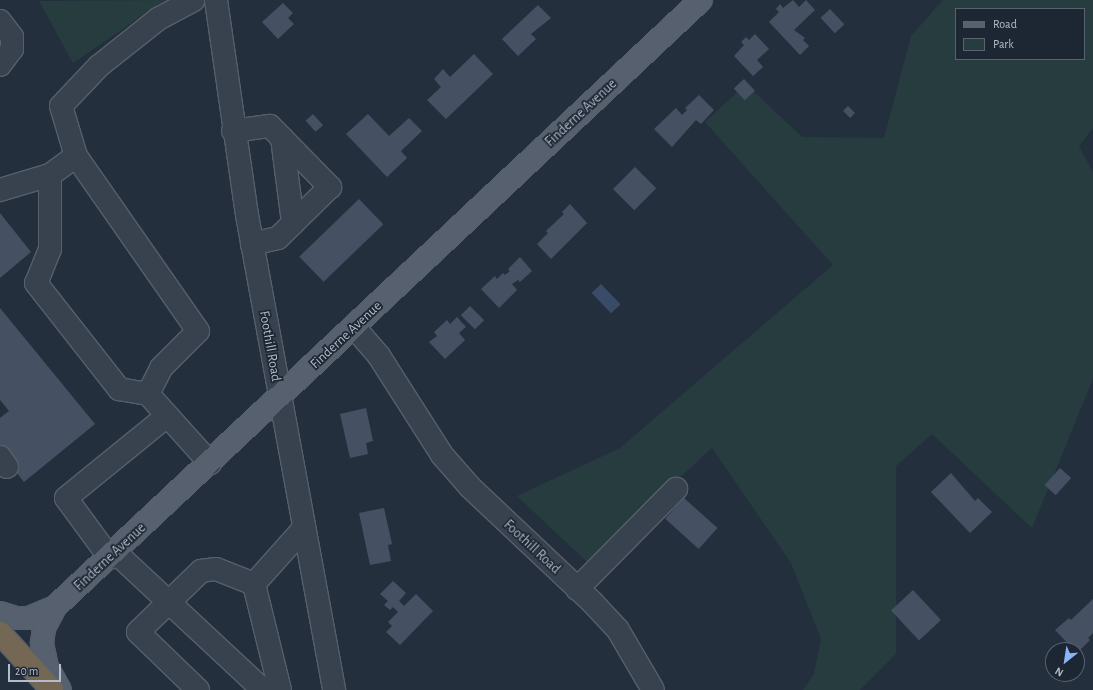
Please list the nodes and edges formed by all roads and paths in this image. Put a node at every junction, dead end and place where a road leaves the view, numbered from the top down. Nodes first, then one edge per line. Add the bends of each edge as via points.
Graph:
1 (194, 0) edge
2 (216, 0) edge
3 (701, 0) edge
4 (0, 21) edge
5 (0, 65) edge
6 (233, 131) junction
7 (282, 138) junction
8 (76, 156) junction
9 (50, 175) junction
10 (0, 190) edge
11 (51, 220) junction
12 (293, 223) junction
13 (67, 244) dead end
14 (252, 244) junction
15 (354, 326) junction
16 (148, 394) junction
17 (279, 397) junction
18 (167, 416) junction
19 (210, 463) junction
20 (676, 489) dead end
21 (304, 528) junction
22 (112, 555) junction
23 (254, 584) junction
24 (577, 589) junction
25 (170, 602) junction
26 (55, 607) junction
27 (0, 613) edge
28 (0, 633) edge
29 (52, 690) edge
30 (60, 690) edge
31 (198, 690) edge
32 (263, 690) edge
33 (280, 690) edge
34 (334, 690) edge
35 (653, 690) edge

1 - 8 street via 158,19 99,66 61,106
2 - 6 street, Foothill Road
3 - 15 main road, Finderne Avenue
4 - 5 street via 12,37 12,49
6 - 7 street via 270,126
6 - 14 street, Foothill Road
7 - 12 street
7 - 12 street via 330,187
8 - 9 street
8 - 16 street via 198,331 161,368
9 - 10 street
9 - 11 street
11 - 13 street
11 - 16 street via 50,249 36,283 119,389
12 - 14 street via 278,238
14 - 17 street, Foothill Road
15 - 17 main road, Finderne Avenue
15 - 24 street, Foothill Road via 379,356 419,422 465,482
16 - 18 street
17 - 19 main road, Finderne Avenue
17 - 21 street, Foothill Road
18 - 19 street
18 - 22 street via 66,498
19 - 22 main road, Finderne Avenue
20 - 24 street
21 - 23 street
21 - 34 street, Foothill Road
22 - 25 street
22 - 26 main road, Finderne Avenue
23 - 25 street via 208,568 201,570
23 - 33 street
24 - 35 street, Foothill Road via 618,630
25 - 31 street via 138,632
25 - 32 street
26 - 27 main road via 29,618 16,618
26 - 30 main road, Finderne Avenue via 44,628 42,643 47,667
28 - 29 highway

